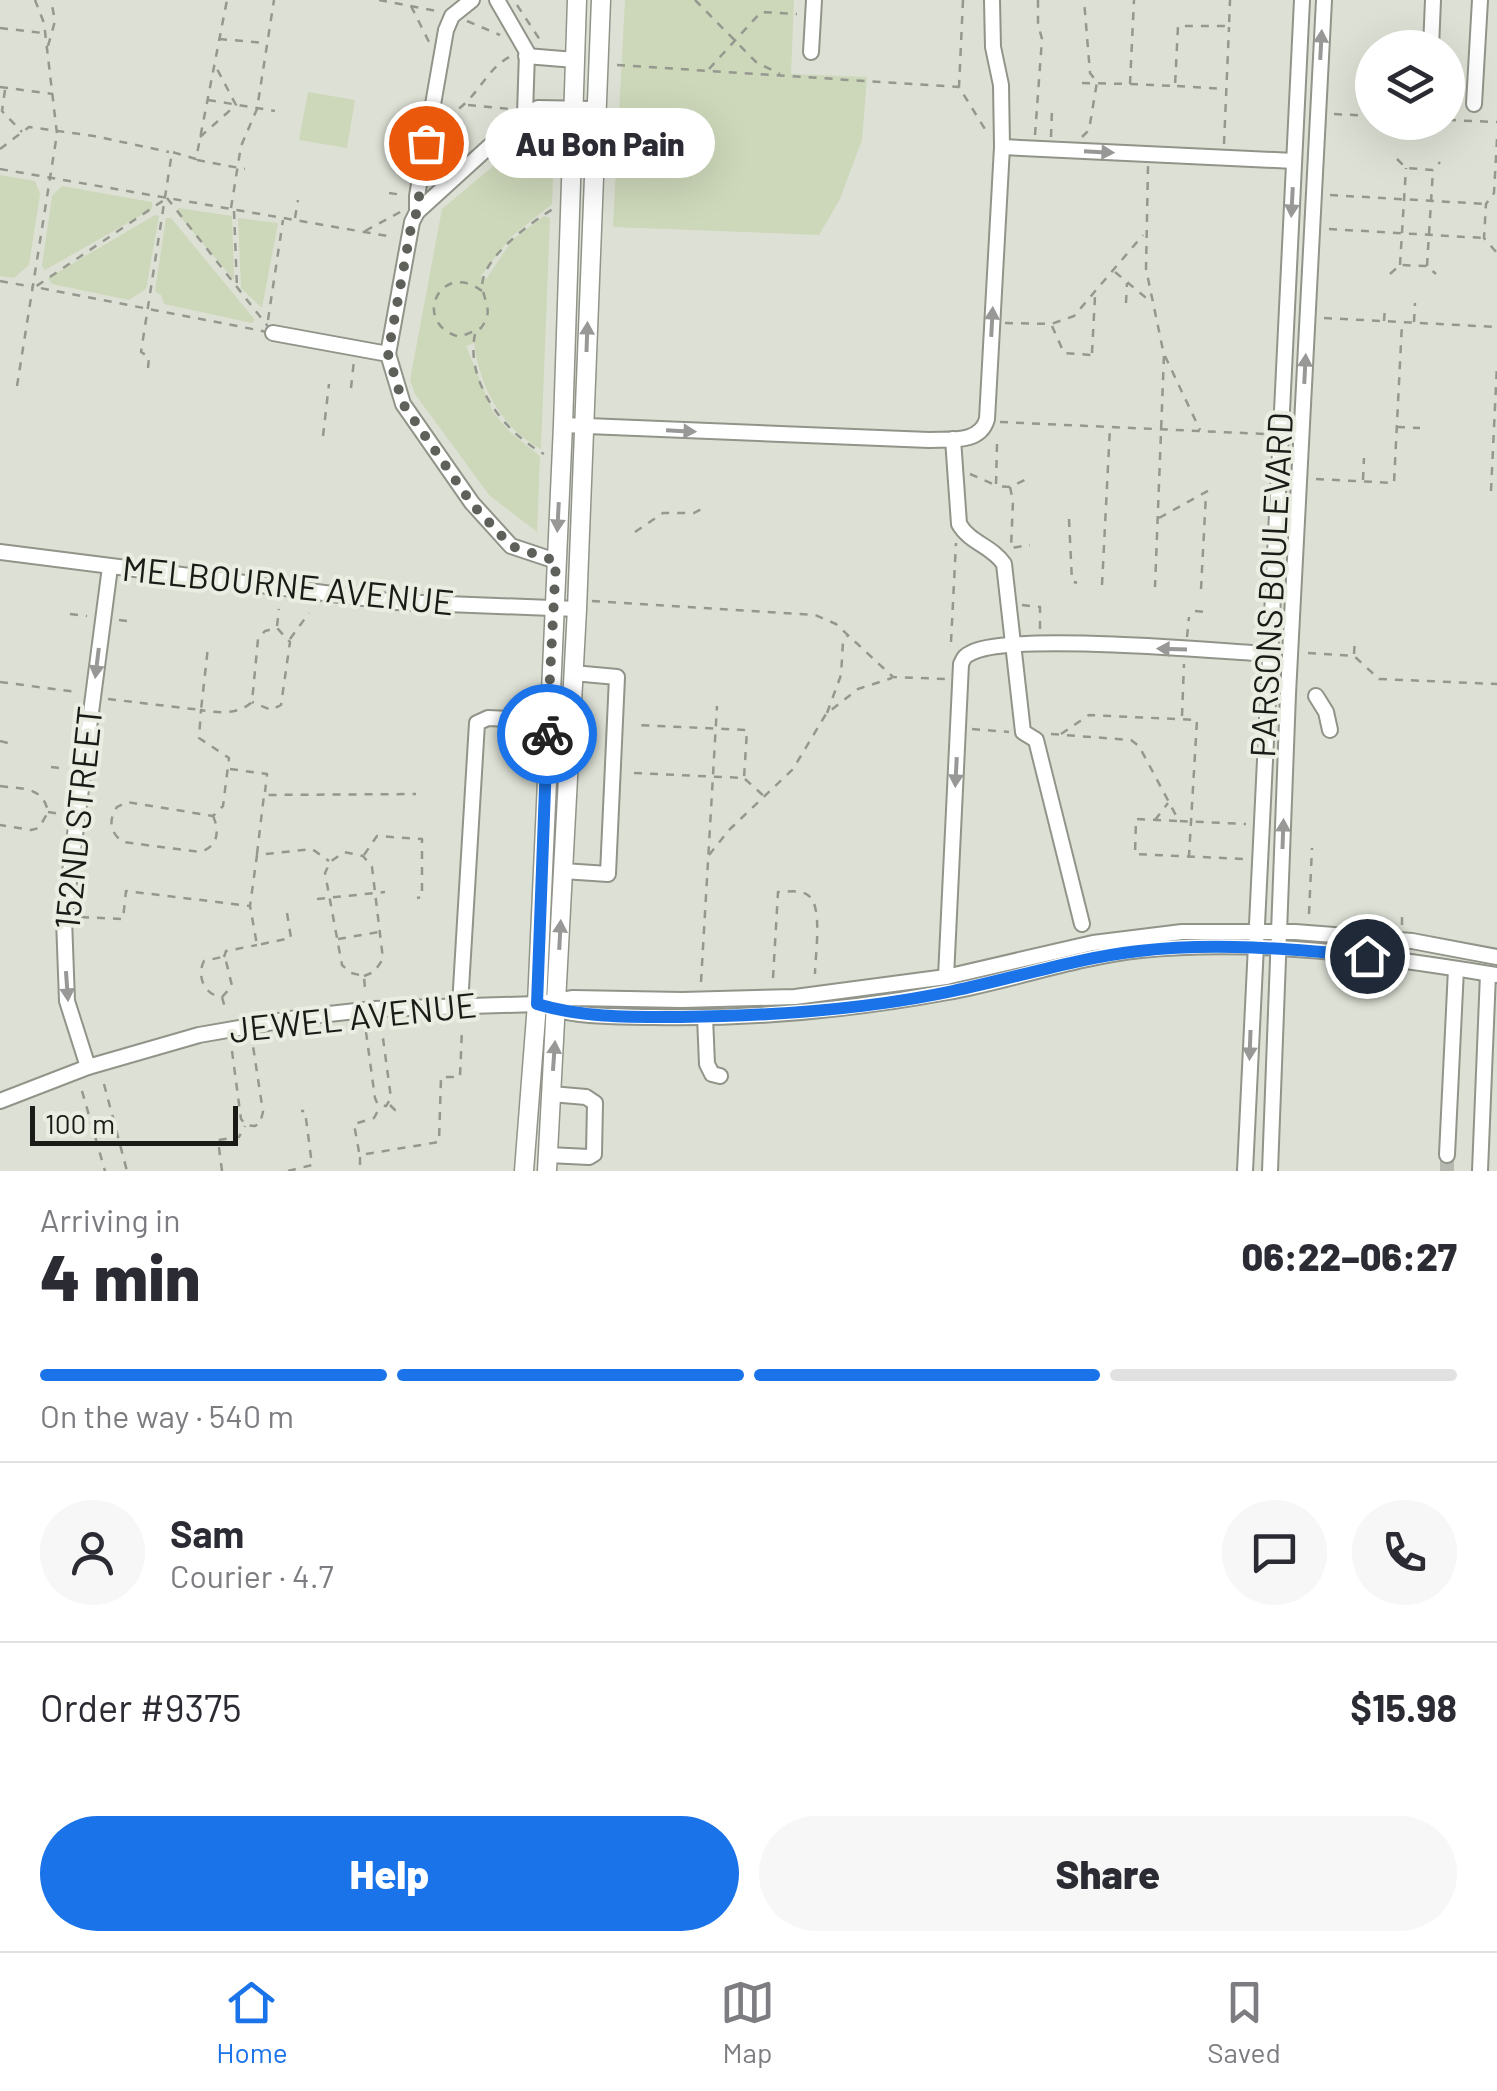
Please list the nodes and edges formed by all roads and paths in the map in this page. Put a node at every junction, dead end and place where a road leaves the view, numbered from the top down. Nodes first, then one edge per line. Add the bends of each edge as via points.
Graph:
1 (35, 0) edge
2 (51, 0) edge
3 (227, 0) edge
4 (274, 0) edge
5 (379, 0) edge
6 (472, 0) edge
7 (497, 0) edge
8 (514, 0) edge
9 (577, 0) edge
10 (600, 0) edge
11 (695, 0) edge
12 (814, 0) edge
13 (964, 0) edge
14 (992, 0) edge
15 (1038, 0) edge
16 (1084, 0) edge
17 (1134, 0) edge
18 (1230, 0) edge
19 (1302, 0) edge
20 (1324, 0) edge
21 (1432, 0) edge
22 (1480, 0) edge
23 (393, 1) edge
24 (411, 6) junction
25 (797, 14) dead end
26 (452, 16) junction
27 (1229, 26) junction
28 (0, 28) edge
29 (1431, 30) edge
30 (45, 33) junction
31 (511, 38) dead end
32 (219, 39) junction
33 (735, 40) junction
34 (267, 43) junction
35 (542, 43) dead end
36 (430, 45) dead end
37 (48, 47) junction
38 (811, 52) dead end
39 (522, 55) junction
40 (575, 60) junction
41 (214, 63) junction
42 (615, 65) dead end
43 (706, 71) junction
44 (785, 76) junction
45 (1097, 82) junction
46 (1082, 83) dead end
47 (1130, 84) junction
48 (1176, 86) junction
49 (959, 87) junction
50 (3, 88) edge
51 (1225, 90) junction
52 (53, 94) junction
53 (208, 100) junction
54 (1474, 104) dead end
55 (236, 105) junction
56 (465, 105) junction
57 (257, 108) junction
58 (595, 109) junction
59 (1052, 109) dead end
60 (574, 110) junction
61 (275, 111) dead end
62 (516, 112) junction
63 (1334, 114) dead end
64 (1355, 115) edge
65 (430, 116) junction
66 (1465, 121) edge
67 (1497, 122) edge
68 (57, 130) junction
69 (22, 132) dead end
70 (1035, 136) dead end
71 (1051, 136) dead end
72 (199, 138) junction
73 (1083, 138) dead end
74 (1497, 139) edge
75 (1002, 140) junction
76 (1231, 146) dead end
77 (0, 148) edge
78 (172, 152) junction
79 (1497, 157) edge
80 (1397, 159) dead end
81 (196, 160) junction
82 (1294, 161) junction
83 (1440, 162) dead end
84 (1148, 166) dead end
85 (238, 168) junction
86 (1406, 168) junction
87 (0, 169) edge
88 (245, 169) dead end
89 (1432, 170) junction
90 (50, 178) junction
91 (389, 194) dead end
92 (1330, 195) dead end
93 (406, 196) dead end
94 (167, 198) junction
95 (298, 200) dead end
96 (1404, 200) junction
97 (1431, 200) junction
98 (1486, 204) junction
99 (554, 208) dead end
100 (232, 209) junction
101 (410, 211) junction
102 (284, 218) junction
103 (294, 220) junction
104 (1329, 228) dead end
105 (1145, 231) junction
106 (364, 232) junction
107 (1402, 234) junction
108 (1430, 236) junction
109 (1484, 238) junction
110 (409, 240) junction
111 (568, 246) junction
112 (590, 248) junction
113 (1497, 253) edge
114 (1400, 265) junction
115 (1427, 266) junction
116 (1114, 271) junction
117 (488, 272) junction
118 (1390, 274) dead end
119 (1436, 274) dead end
120 (0, 281) edge
121 (1127, 282) junction
122 (473, 284) junction
123 (35, 287) junction
124 (482, 290) junction
125 (237, 291) junction
126 (1095, 294) junction
127 (1126, 302) dead end
128 (1152, 302) junction
129 (1415, 303) dead end
130 (1385, 307) dead end
131 (148, 308) junction
132 (1324, 318) dead end
133 (1004, 322) dead end
134 (1384, 322) junction
135 (1402, 323) junction
136 (1414, 323) junction
137 (1052, 324) junction
138 (1497, 327) edge
139 (475, 332) junction
140 (272, 333) junction
141 (460, 337) junction
142 (473, 347) junction
143 (388, 354) junction
144 (1092, 355) junction
145 (1164, 355) junction
146 (1096, 360) dead end
147 (354, 363) dead end
148 (1497, 365) edge
149 (148, 368) dead end
150 (329, 384) dead end
151 (17, 386) dead end
152 (351, 388) dead end
153 (998, 422) dead end
154 (563, 425) junction
155 (584, 426) junction
156 (1397, 427) junction
157 (1110, 428) junction
158 (1420, 428) dead end
159 (1161, 430) junction
160 (1200, 432) junction
161 (1265, 434) dead end
162 (322, 436) dead end
163 (952, 439) junction
164 (997, 444) dead end
165 (545, 455) dead end
166 (1364, 458) dead end
167 (955, 468) junction
168 (1027, 479) dead end
169 (1316, 479) dead end
170 (1494, 479) edge
171 (1363, 482) junction
172 (996, 486) junction
173 (1010, 487) junction
174 (1213, 488) dead end
175 (1492, 491) dead end
176 (1206, 494) junction
177 (706, 506) dead end
178 (1069, 518) dead end
179 (1158, 519) junction
180 (959, 524) junction
181 (635, 532) dead end
182 (1030, 545) dead end
183 (0, 552) edge
184 (556, 561) junction
185 (110, 567) junction
186 (1077, 583) dead end
187 (1102, 585) dead end
188 (1155, 587) dead end
189 (1201, 589) dead end
190 (1008, 604) junction
191 (584, 605) junction
192 (279, 609) dead end
193 (554, 609) junction
194 (1195, 611) dead end
195 (1208, 612) dead end
196 (310, 613) dead end
197 (70, 614) dead end
198 (87, 616) dead end
199 (117, 620) dead end
200 (134, 622) dead end
201 (276, 628) junction
202 (1040, 632) dead end
203 (848, 634) junction
204 (1355, 638) dead end
205 (289, 640) junction
206 (951, 642) dead end
207 (1011, 646) junction
208 (208, 647) dead end
209 (1308, 653) dead end
210 (1269, 654) junction
211 (1354, 656) junction
212 (1184, 663) dead end
213 (573, 673) junction
214 (1443, 675) dead end
215 (894, 678) junction
216 (949, 679) dead end
217 (0, 682) edge
218 (1444, 682) junction
219 (1497, 684) edge
220 (77, 692) dead end
221 (1316, 696) dead end
222 (107, 699) dead end
223 (252, 702) junction
224 (717, 706) dead end
225 (201, 710) junction
226 (826, 714) junction
227 (1182, 719) junction
228 (548, 720) junction
229 (636, 725) dead end
230 (714, 728) junction
231 (971, 729) dead end
232 (1330, 730) dead end
233 (1060, 734) junction
234 (1030, 736) junction
235 (0, 740) edge
236 (15, 745) dead end
237 (51, 766) dead end
238 (228, 768) junction
239 (67, 769) dead end
240 (634, 773) dead end
241 (712, 776) junction
242 (744, 778) junction
243 (0, 786) edge
244 (416, 794) dead end
245 (264, 795) junction
246 (765, 797) junction
247 (1169, 802) junction
248 (48, 812) junction
249 (61, 814) dead end
250 (213, 816) junction
251 (1155, 820) junction
252 (1179, 821) junction
253 (1191, 821) junction
254 (1246, 824) dead end
255 (0, 825) edge
256 (1312, 848) dead end
257 (257, 855) junction
258 (363, 856) junction
259 (708, 856) junction
260 (1190, 856) junction
261 (1244, 859) dead end
262 (330, 862) junction
263 (563, 871) junction
264 (375, 892) junction
265 (385, 892) dead end
266 (317, 898) dead end
267 (417, 898) dead end
268 (330, 899) junction
269 (250, 906) junction
270 (286, 913) dead end
271 (1309, 914) dead end
272 (79, 916) dead end
273 (1402, 916) dead end
274 (1082, 924) dead end
275 (1402, 925) dead end
276 (1255, 931) junction
277 (1280, 931) junction
278 (380, 932) junction
279 (336, 939) junction
280 (257, 945) junction
281 (1254, 947) junction
282 (1279, 948) junction
283 (1497, 957) edge
284 (224, 958) junction
285 (1456, 968) junction
286 (815, 974) dead end
287 (1493, 974) edge
288 (364, 976) junction
289 (946, 977) junction
290 (774, 978) dead end
291 (701, 982) dead end
292 (365, 989) dead end
293 (222, 997) junction
294 (537, 1004) junction
295 (460, 1005) junction
296 (557, 1005) junction
297 (225, 1008) dead end
298 (705, 1016) junction
299 (462, 1029) dead end
300 (382, 1030) dead end
301 (366, 1032) dead end
302 (253, 1046) dead end
303 (232, 1051) dead end
304 (88, 1068) junction
305 (720, 1076) dead end
306 (104, 1084) dead end
307 (82, 1091) dead end
308 (552, 1094) junction
309 (0, 1101) edge
310 (390, 1104) junction
311 (381, 1105) junction
312 (402, 1110) dead end
313 (302, 1111) dead end
314 (246, 1125) junction
315 (1447, 1154) tunnel mouth
316 (359, 1155) junction
317 (547, 1163) edge
318 (360, 1165) dead end
319 (105, 1171) edge
320 (128, 1171) edge
321 (222, 1171) edge
322 (288, 1171) edge
323 (524, 1171) edge
324 (1245, 1171) edge
325 (1270, 1171) edge
326 (1480, 1171) edge

1 - 30 path
2 - 37 path via 55,20
3 - 32 path
4 - 34 path
5 - 23 path
6 - 26 street
7 - 39 street
8 - 35 path
9 - 40 main road
10 - 58 main road
11 - 33 path
12 - 38 street
13 - 49 path
14 - 75 street
15 - 70 path
16 - 45 path via 1090,73
17 - 47 path
18 - 27 path
19 - 82 street, PARSONS BOULEVARD
277 -> 20 street, PARSONS BOULEVARD
21 - 29 street
22 - 54 street
23 - 24 path
24 - 26 path
24 - 36 path
25 - 33 path via 761,12
26 - 31 path
26 - 65 street
27 - 48 path via 1178,26
27 - 51 path
28 - 30 path
30 - 37 path
32 - 34 path
32 - 41 path
33 - 43 path
33 - 44 path via 756,62
34 - 57 path
37 - 52 path
39 - 40 street
39 - 56 path via 501,61
39 - 62 street
40 - 60 main road
41 - 53 path
41 - 55 path
42 - 43 path
43 - 44 path
44 - 49 path
45 - 46 path
45 - 47 path
45 - 73 path
47 - 48 path
48 - 51 path
49 - 75 path via 986,134
50 - 52 path
50 - 69 path via 2,110
51 - 76 path via 1222,140
52 - 68 path
53 - 55 path
53 - 72 path
55 - 57 path
55 - 72 path
56 - 62 path
56 - 65 path
57 - 61 path
57 - 85 path
58 - 60 street
58 - 112 main road
59 - 71 path
60 - 62 street
60 - 111 main road
62 - 101 street
63 - 64 path
65 - 101 street
66 - 67 path
68 - 77 path via 29,127
68 - 78 path
68 - 90 path
72 - 81 path
74 - 79 path
75 -> 82 street
163 -> 75 street via 974,436 987,419
78 - 81 path
78 - 94 path
79 - 98 path via 1494,193
80 - 86 path
81 - 85 path
82 -> 210 street, PARSONS BOULEVARD
83 - 89 path
84 - 105 path
85 - 88 path
85 - 100 path
86 - 89 path
86 - 96 path
87 - 90 path
89 - 97 path
90 - 94 path
90 - 123 path
91 - 93 path
92 - 96 path
94 - 100 path
94 - 123 path
94 - 125 path
94 - 131 path
95 - 103 path
96 - 97 path
96 - 107 path
97 - 98 path
97 - 108 path
98 - 109 path
99 - 117 path via 512,237
100 - 102 path
100 - 125 path
101 - 106 path
101 - 110 street
102 - 103 path
102 - 140 path via 267,316
103 - 106 path
104 - 107 path
105 - 116 path
105 - 128 path
106 - 110 path
107 - 108 path
107 - 114 path
108 - 109 path
108 - 115 path
109 - 113 path
110 - 143 street
111 - 112 street
111 - 154 main road
155 -> 112 main road
114 - 115 path
114 - 118 path
115 - 119 path
116 - 121 path
116 - 126 path
117 - 122 path
117 - 124 path
120 - 123 path
121 - 127 path
121 - 128 path
122 - 124 path
122 - 141 path via 450,283 434,305 441,328
123 - 131 path
123 - 151 path
124 - 139 path via 489,312
125 - 140 path
126 - 137 path via 1074,316
126 - 144 path
128 - 145 path
129 - 136 path
130 - 134 path
131 - 140 path
131 - 149 path via 141,352 149,357
132 - 134 path
133 - 137 path
134 - 135 path
135 - 136 path
135 - 156 path
136 - 138 path
137 - 144 path via 1064,354
139 - 141 path
139 - 142 path
140 - 143 street
141 - 142 path
142 - 165 path via 492,406
143 - 184 street via 403,404 472,504 511,546
144 - 146 path
145 - 159 path
145 - 160 path
147 - 152 path
148 - 170 path
150 - 162 path
153 - 157 path
154 - 155 street
154 -> 184 main road
155 -> 163 street
155 - 191 main road
156 - 158 path
156 - 171 path via 1394,483
157 - 159 path
157 - 187 path
159 - 160 path
159 - 179 path
160 - 161 path
163 - 167 street
164 - 172 path
166 - 171 path
167 - 172 path
167 - 180 street
168 - 173 path
169 - 171 path
170 - 175 path
172 - 173 path
173 - 182 path via 1011,548
174 - 176 path
176 - 179 path
176 - 189 path
177 - 181 path via 664,513
178 - 186 path
179 - 188 path
180 - 190 street via 1004,564
180 - 206 path
183 - 185 street, MELBOURNE AVENUE
184 - 193 main road
185 - 193 street, MELBOURNE AVENUE via 396,602
185 -> 304 street, 152ND STREET via 64,919 67,1001
190 - 202 path via 1040,607
190 - 207 street
191 - 193 street, MELBOURNE AVENUE
191 - 203 path via 802,612
191 - 213 main road
192 - 201 path
193 - 228 main road
194 - 195 path
196 - 205 path
197 - 198 path
199 - 200 path
201 - 205 path
201 - 223 path via 258,639
203 - 215 path
203 - 226 path
204 - 211 path
205 - 223 path via 281,705 266,710
210 -> 207 street
207 - 234 street
207 -> 289 street via 972,652 961,664
208 - 225 path
209 - 211 path
210 - 276 street, PARSONS BOULEVARD
211 - 218 path via 1380,679
212 - 227 path
213 - 263 main road
213 - 263 street via 617,677 608,874
214 - 218 path
215 - 216 path
215 - 226 path via 858,689
217 - 220 path
218 - 219 path
221 - 232 street
222 - 225 path
223 - 225 path via 221,713
224 - 230 path
225 - 238 path via 198,738 229,758
226 - 246 path via 803,756
227 - 233 path via 1089,714
227 - 253 path via 1196,720
228 - 294 main road
228 - 295 street via 476,723
229 - 230 path
230 - 241 path
230 - 242 path via 746,730
231 - 234 path
233 - 234 path
233 - 247 path via 1136,742
234 - 274 street
235 - 236 path
237 - 239 path
238 - 245 path via 267,774
238 - 250 path via 225,807
240 - 241 path
241 - 242 path
241 - 259 path
242 - 246 path
243 - 248 path via 37,791
244 - 245 path
245 - 257 path
246 - 259 path
247 - 251 path
247 - 252 path
248 - 249 path
248 - 255 path via 39,828
250 - 250 path via 128,802 117,807 111,824 123,842 200,852 217,838
251 - 252 path
251 - 260 path via 1136,819 1134,854
252 - 253 path
253 - 254 path
253 - 260 path
256 - 271 path
257 - 262 path via 312,849
257 - 269 path
258 - 262 path via 344,852
258 - 264 path via 372,867
258 - 267 path via 377,836 422,838
259 - 291 path
260 - 261 path
262 - 268 path
296 -> 263 main road
264 - 265 path
264 - 268 path
264 - 278 path
266 - 268 path
268 - 279 path
269 - 272 path via 126,891 123,919
269 - 280 path
270 - 280 path via 291,938
273 - 275 path
276 - 277 street, JEWEL AVENUE
276 - 281 street, PARSONS BOULEVARD
276 - 289 street, JEWEL AVENUE via 1094,943
277 - 282 street, PARSONS BOULEVARD
277 - 283 street, JEWEL AVENUE
278 - 279 path
278 - 288 path via 382,963
279 - 288 path via 342,965
280 - 284 path via 226,951
281 - 282 street, JEWEL AVENUE
281 - 298 street, JEWEL AVENUE via 1138,951 913,997
281 -> 324 street, PARSONS BOULEVARD
282 - 285 street, JEWEL AVENUE
282 - 325 street, PARSONS BOULEVARD
284 - 293 path via 232,986
284 - 293 path via 204,961 200,969 209,995
285 - 287 street, JEWEL AVENUE
285 - 315 street
286 - 290 path via 816,906 801,892 778,892
287 - 326 street
288 - 292 path
289 - 296 street, JEWEL AVENUE via 778,998
293 - 297 path
294 - 295 street, JEWEL AVENUE
294 - 296 street, JEWEL AVENUE
294 - 323 main road
295 - 304 street, JEWEL AVENUE via 240,1026
296 - 298 street, JEWEL AVENUE via 585,1015
308 -> 296 main road
298 - 305 street via 707,1064
299 - 316 path via 460,1077 441,1077 439,1142
300 - 310 path
301 - 311 path
302 - 314 path via 262,1118
303 - 314 path
304 - 309 street, JEWEL AVENUE
306 - 320 path
307 - 319 path
308 - 317 main road
308 - 317 street via 595,1102 594,1154
310 - 311 path
310 - 312 path
311 - 316 path via 374,1118 354,1124
313 - 322 path via 312,1165
314 - 321 path via 239,1137 218,1140
316 - 318 path

